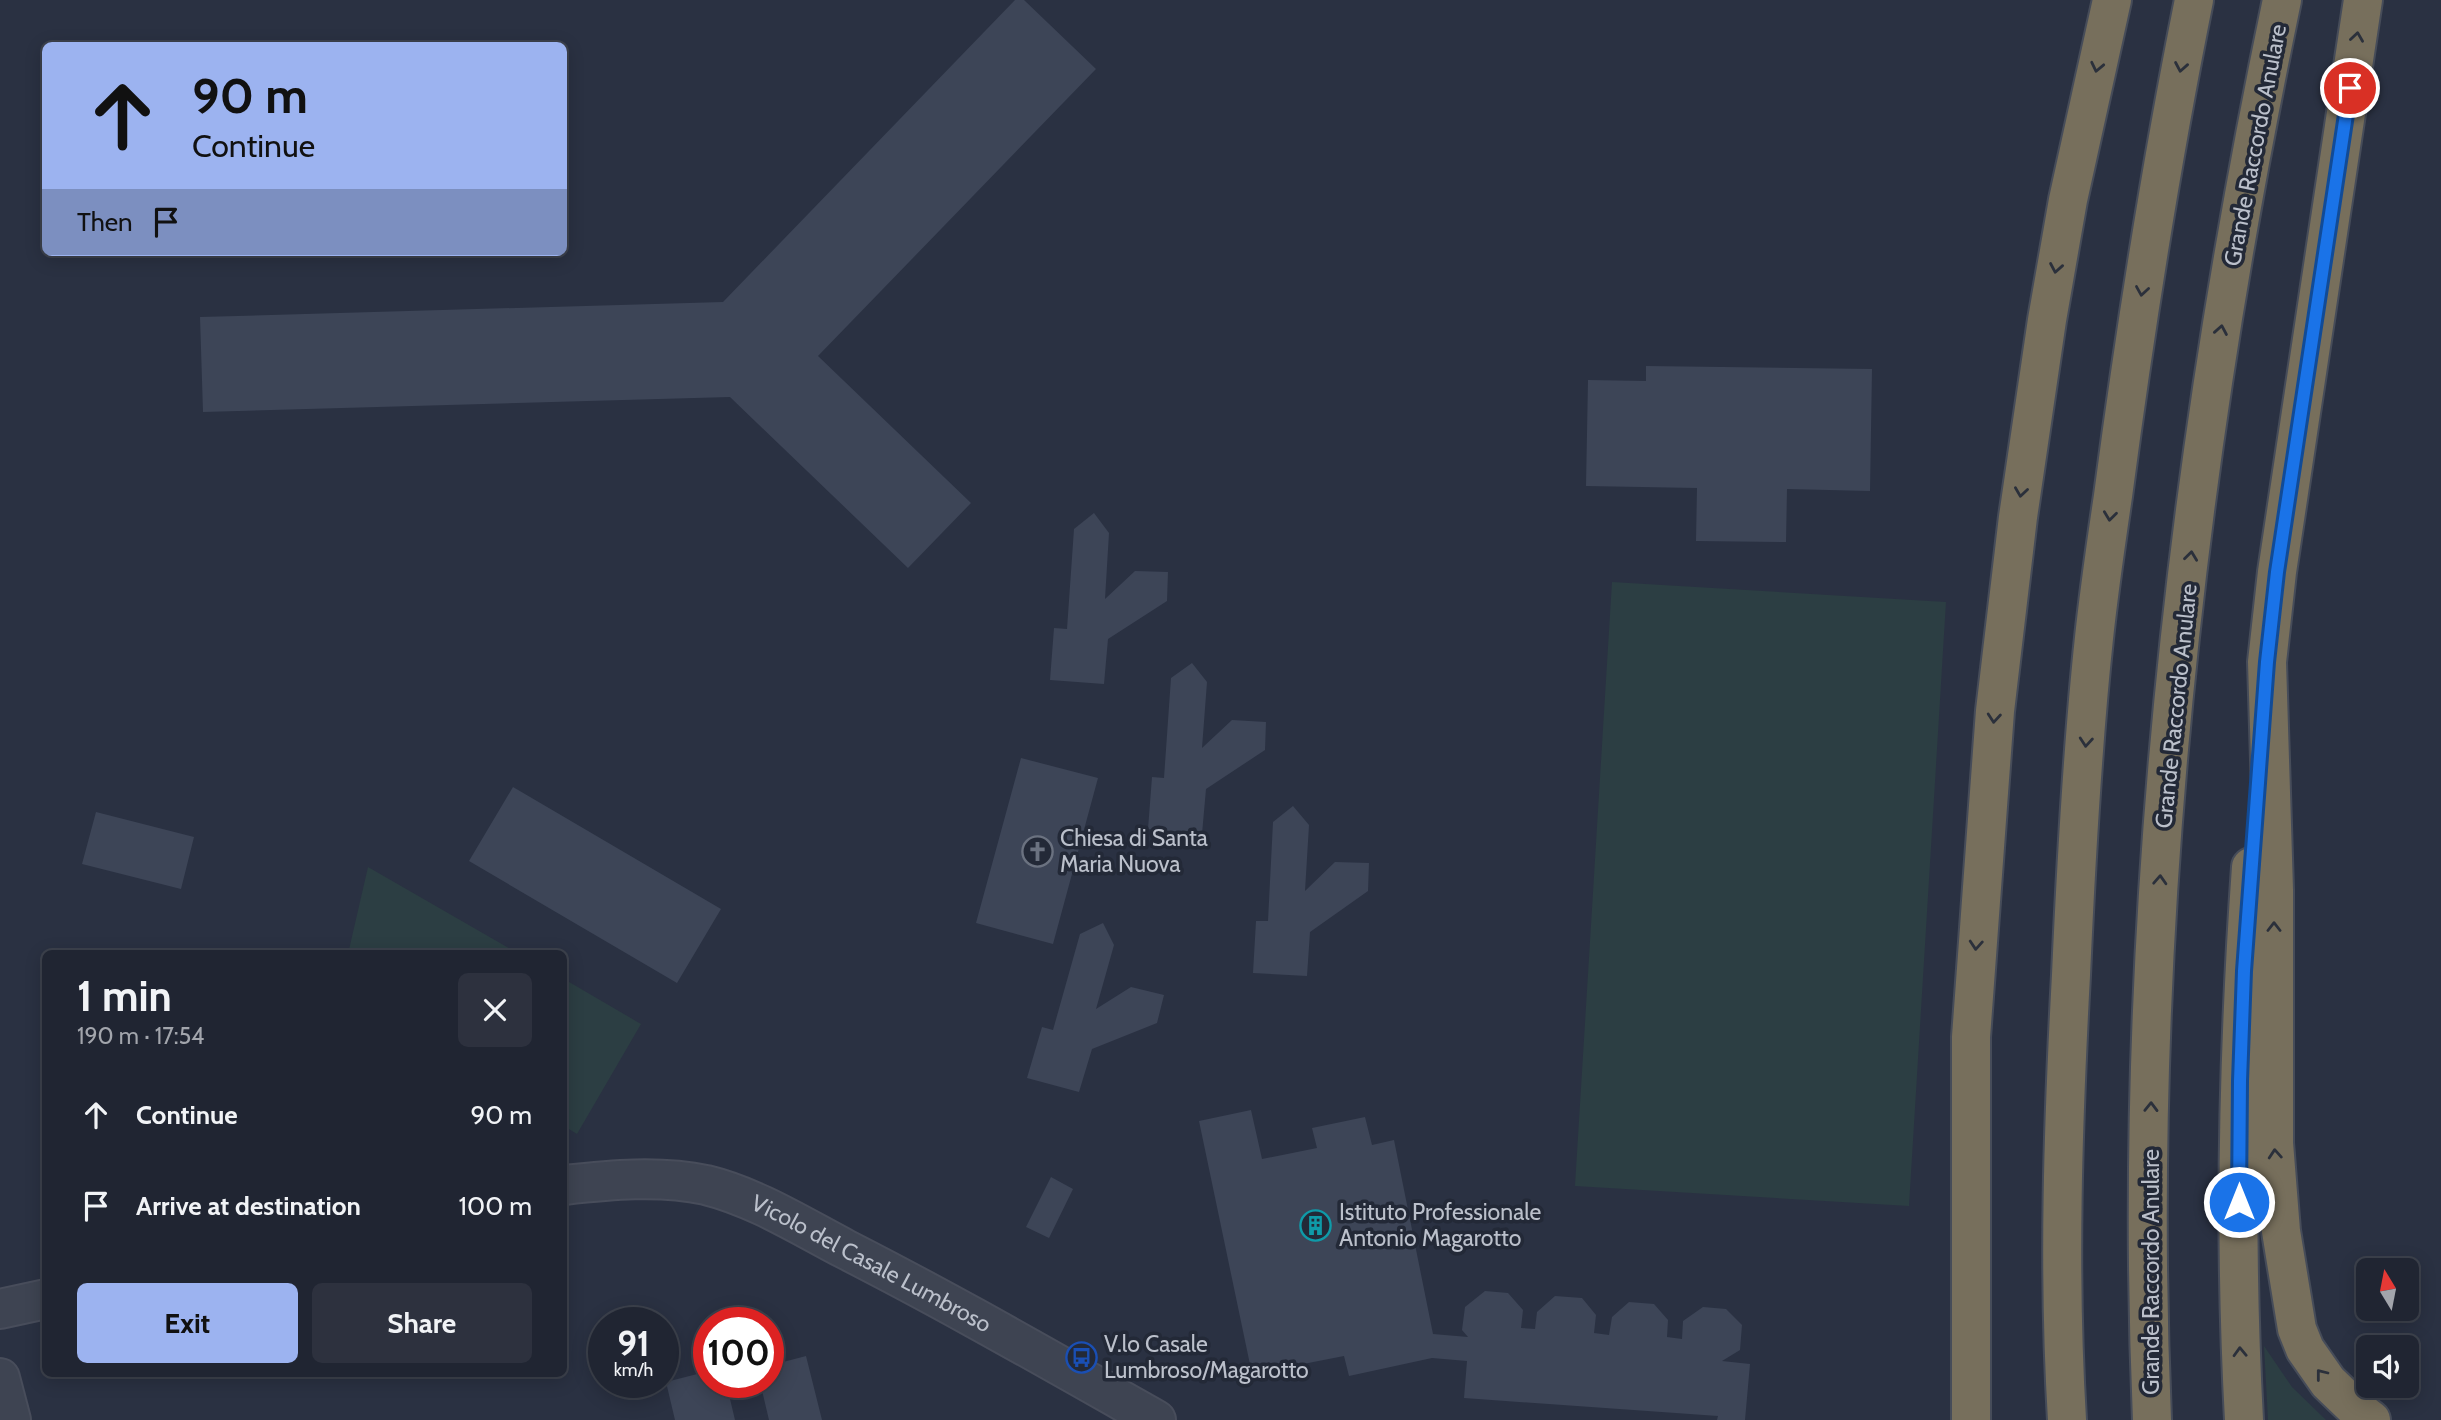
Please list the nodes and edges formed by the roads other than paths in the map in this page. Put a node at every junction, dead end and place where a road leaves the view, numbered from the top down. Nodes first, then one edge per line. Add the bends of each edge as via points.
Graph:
1 (2112, 0) edge
2 (2194, 0) edge
3 (2282, 0) edge
4 (2363, 0) edge
5 (2267, 662) junction
6 (567, 1185) edge
7 (42, 1300) edge
8 (0, 1309) edge
9 (0, 1378) edge
10 (11, 1420) edge
11 (1156, 1420) edge
12 (1971, 1420) edge
13 (2067, 1420) edge
14 (2152, 1420) edge
15 (2244, 1420) edge
16 (2371, 1420) edge

1 -> 12 highway via 2047,320 1995,711 1971,1037
2 -> 13 highway via 2151,235 2093,652 2064,1104 2061,1214
14 -> 3 highway, Grande Raccordo Anulare via 2149,1247 2154,980 2180,645 2218,348
5 -> 4 highway
15 -> 5 highway via 2239,1305 2240,1081
16 -> 5 highway via 2340,1395 2310,1359 2297,1329 2287,1274 2274,1143 2274,890
6 - 11 street, Vicolo del Casale Lumbroso via 676,1180 732,1193 930,1292
7 - 8 street
9 - 10 street

